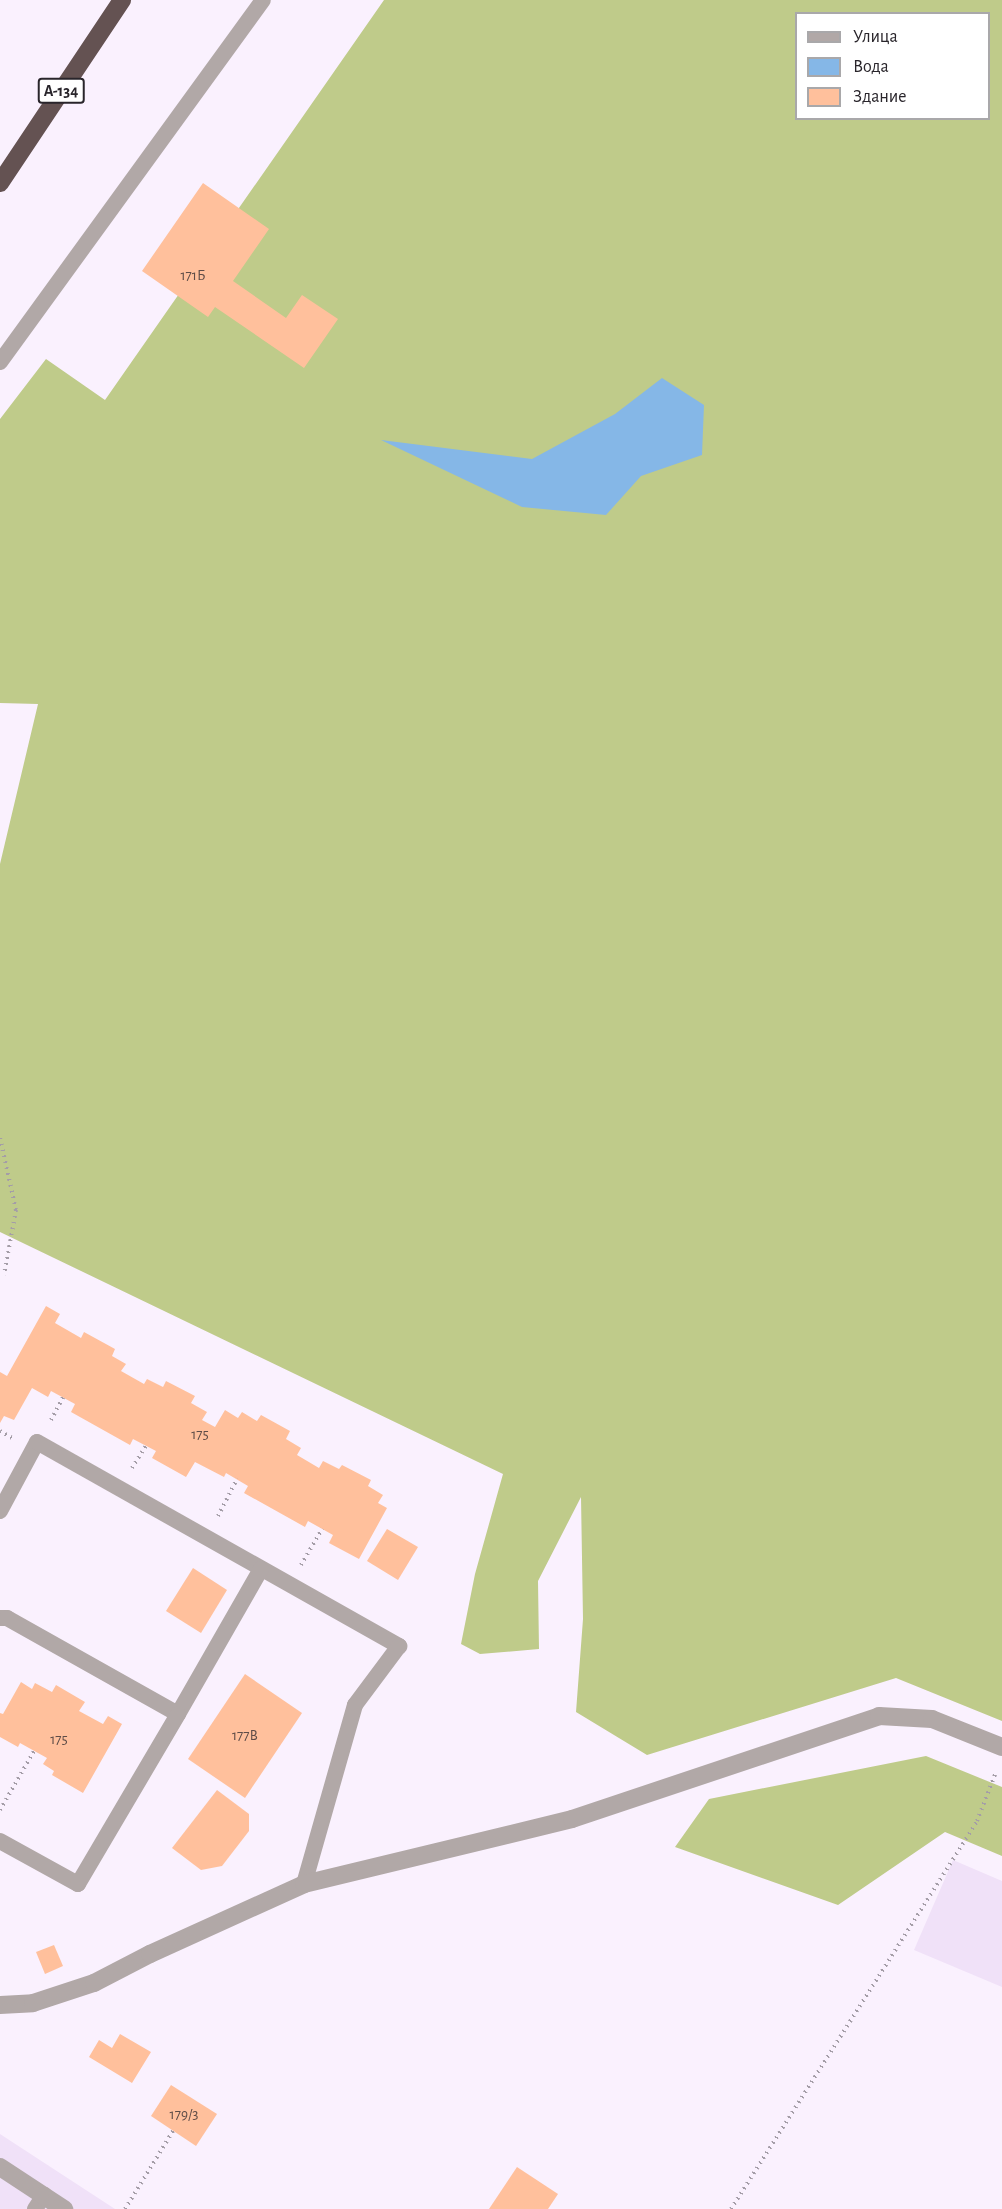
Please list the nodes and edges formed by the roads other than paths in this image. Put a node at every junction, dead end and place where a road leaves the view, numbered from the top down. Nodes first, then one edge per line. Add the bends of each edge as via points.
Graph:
1 (122, 0) edge
2 (263, 0) edge
3 (0, 183) edge
4 (0, 362) edge
5 (0, 1511) edge
6 (261, 1569) junction
7 (0, 1618) edge
8 (177, 1714) junction
9 (1002, 1747) edge
10 (0, 1841) edge
11 (304, 1884) junction
12 (0, 2005) edge
13 (0, 2167) edge
14 (39, 2202) edge
15 (64, 2209) edge

1 - 3 highway, А-134
2 - 4 lane
5 - 6 lane via 37,1442
6 - 8 lane
6 - 11 lane via 399,1646 355,1705
7 - 8 lane via 7,1618
8 - 10 lane via 78,1884
9 - 11 street via 933,1719 879,1716 572,1819
11 - 12 street via 94,1983 33,2003
13 - 14 street
14 - 15 street

